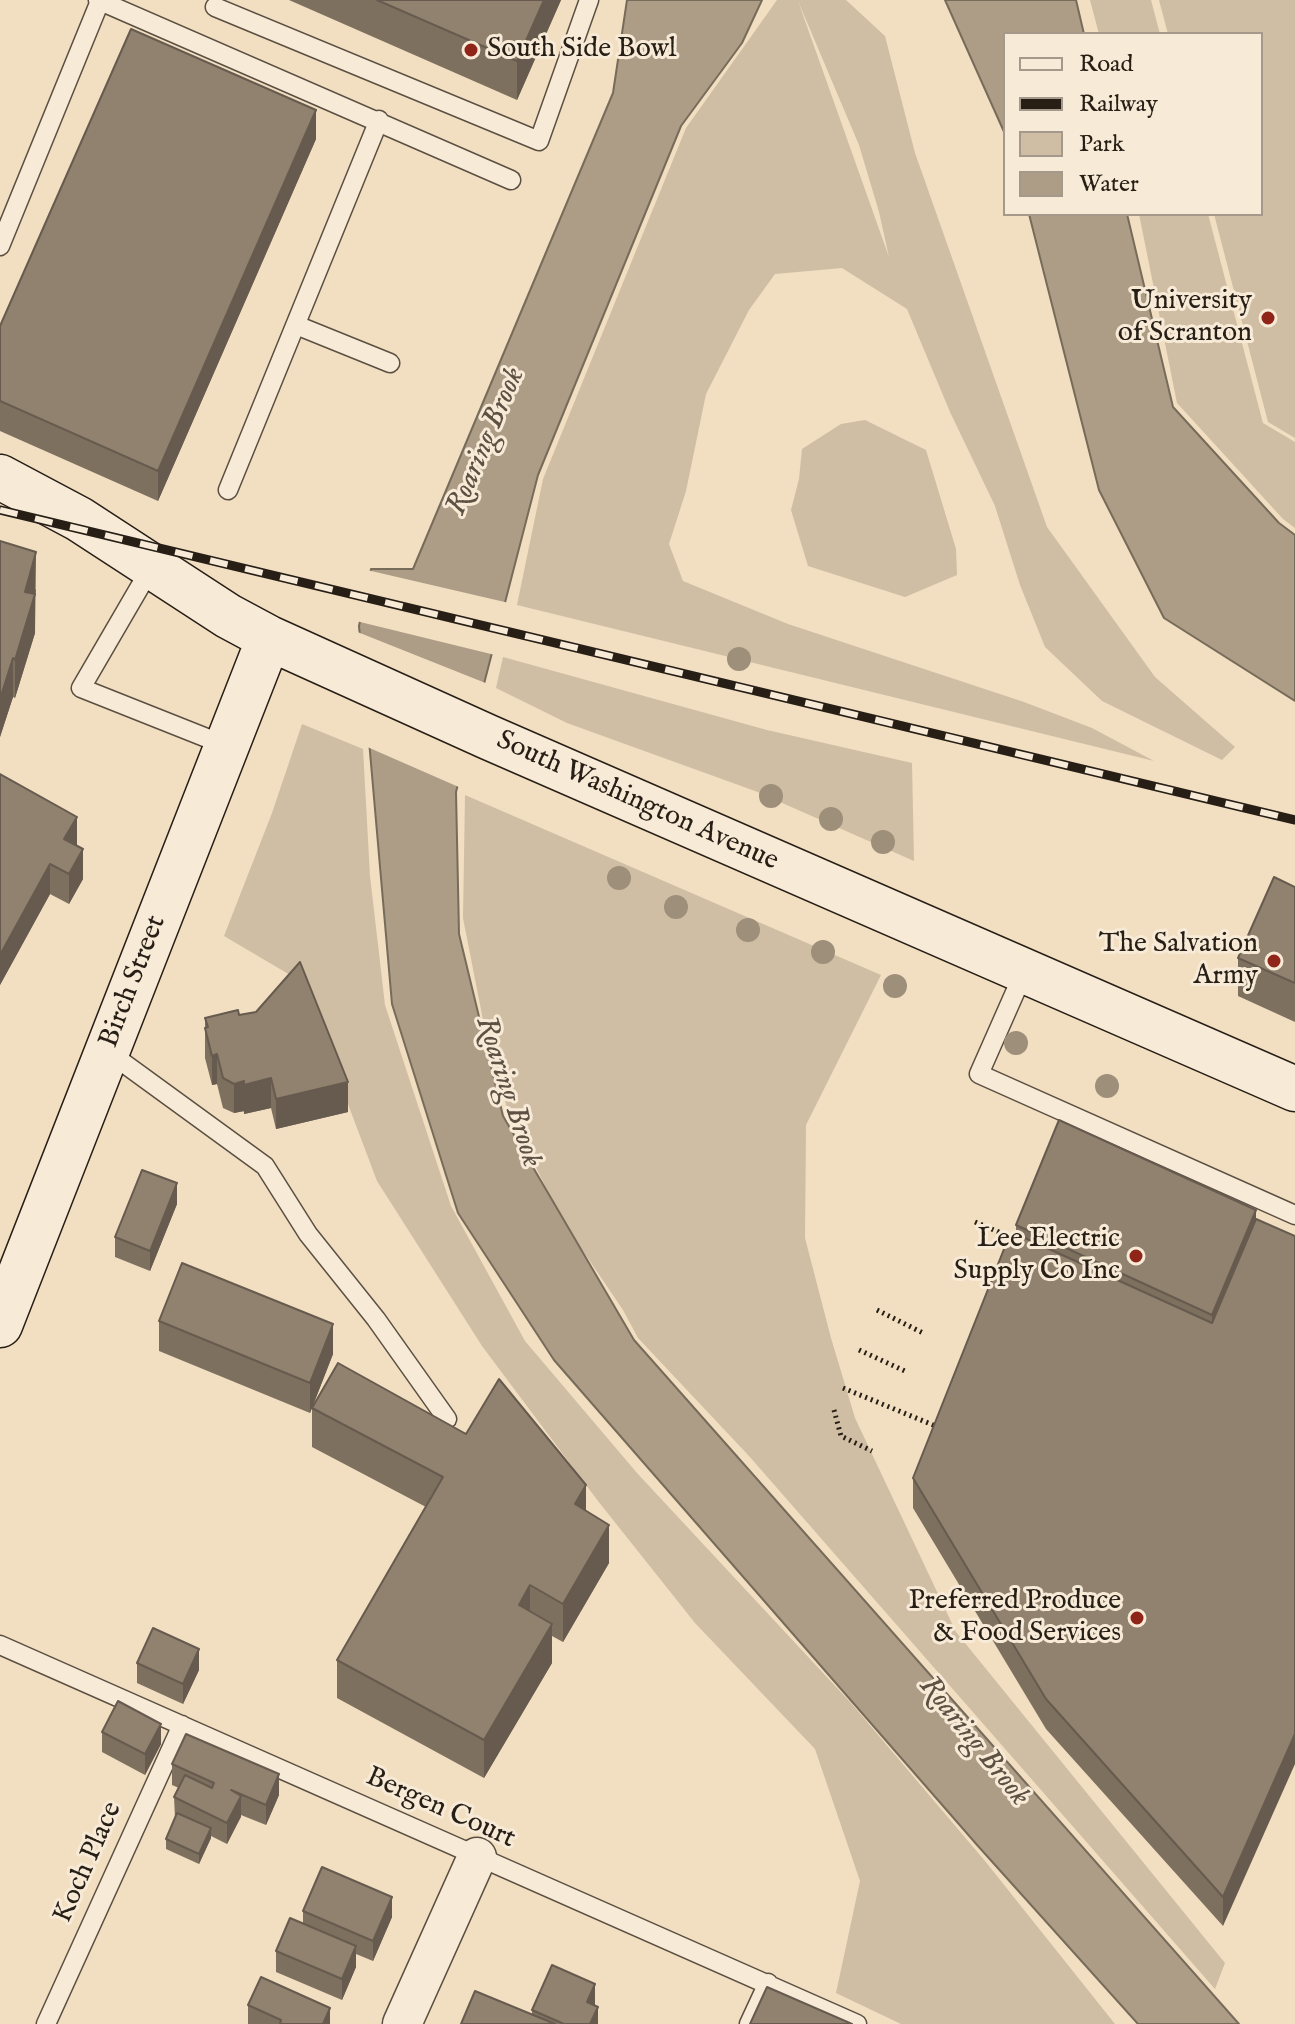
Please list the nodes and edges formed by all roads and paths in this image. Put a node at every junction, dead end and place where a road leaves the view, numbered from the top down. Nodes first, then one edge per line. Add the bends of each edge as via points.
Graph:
1 (99, 0) edge
2 (589, 0) edge
3 (215, 7) dead end
4 (379, 120) junction
5 (511, 180) dead end
6 (0, 246) edge
7 (296, 325) junction
8 (390, 363) dead end
9 (0, 477) edge
10 (228, 490) dead end
11 (152, 566) junction
12 (269, 638) junction
13 (227, 746) junction
14 (1024, 972) junction
15 (107, 1051) junction
16 (1295, 1089) edge
17 (1295, 1215) edge
18 (975, 1222) dead end
19 (1013, 1238) edge
20 (877, 1310) dead end
21 (0, 1325) edge
22 (925, 1334) dead end
23 (859, 1350) dead end
24 (907, 1372) dead end
25 (843, 1388) dead end
26 (834, 1410) dead end
27 (944, 1413) edge
28 (447, 1419) edge
29 (872, 1451) dead end
30 (0, 1645) edge
31 (182, 1725) junction
32 (477, 1857) junction
33 (768, 1983) junction
34 (46, 2024) edge
35 (402, 2024) edge
36 (749, 2024) edge
37 (857, 2024) edge

1 - 4 lane
1 - 6 lane
2 - 3 lane via 539,141
4 - 5 lane
4 - 7 lane
7 - 8 lane
7 - 10 lane
9 - 11 street, South Washington Avenue
11 - 12 street, South Washington Avenue
11 - 13 lane via 81,688
12 - 13 street, Birch Street
12 - 14 street, South Washington Avenue
13 - 15 street, Birch Street
14 - 16 street, South Washington Avenue
14 - 17 lane via 979,1074
15 - 21 street, Birch Street
15 - 28 lane via 265,1166 308,1234
18 - 19 path
20 - 22 path
23 - 24 path
25 - 27 path via 938,1427
26 - 29 path via 841,1436
30 - 31 lane, Bergen Court
31 - 32 lane, Bergen Court
31 - 34 lane, Koch Place
32 - 33 lane, Bergen Court
32 - 35 street
33 - 36 lane
33 - 37 lane, Bergen Court

